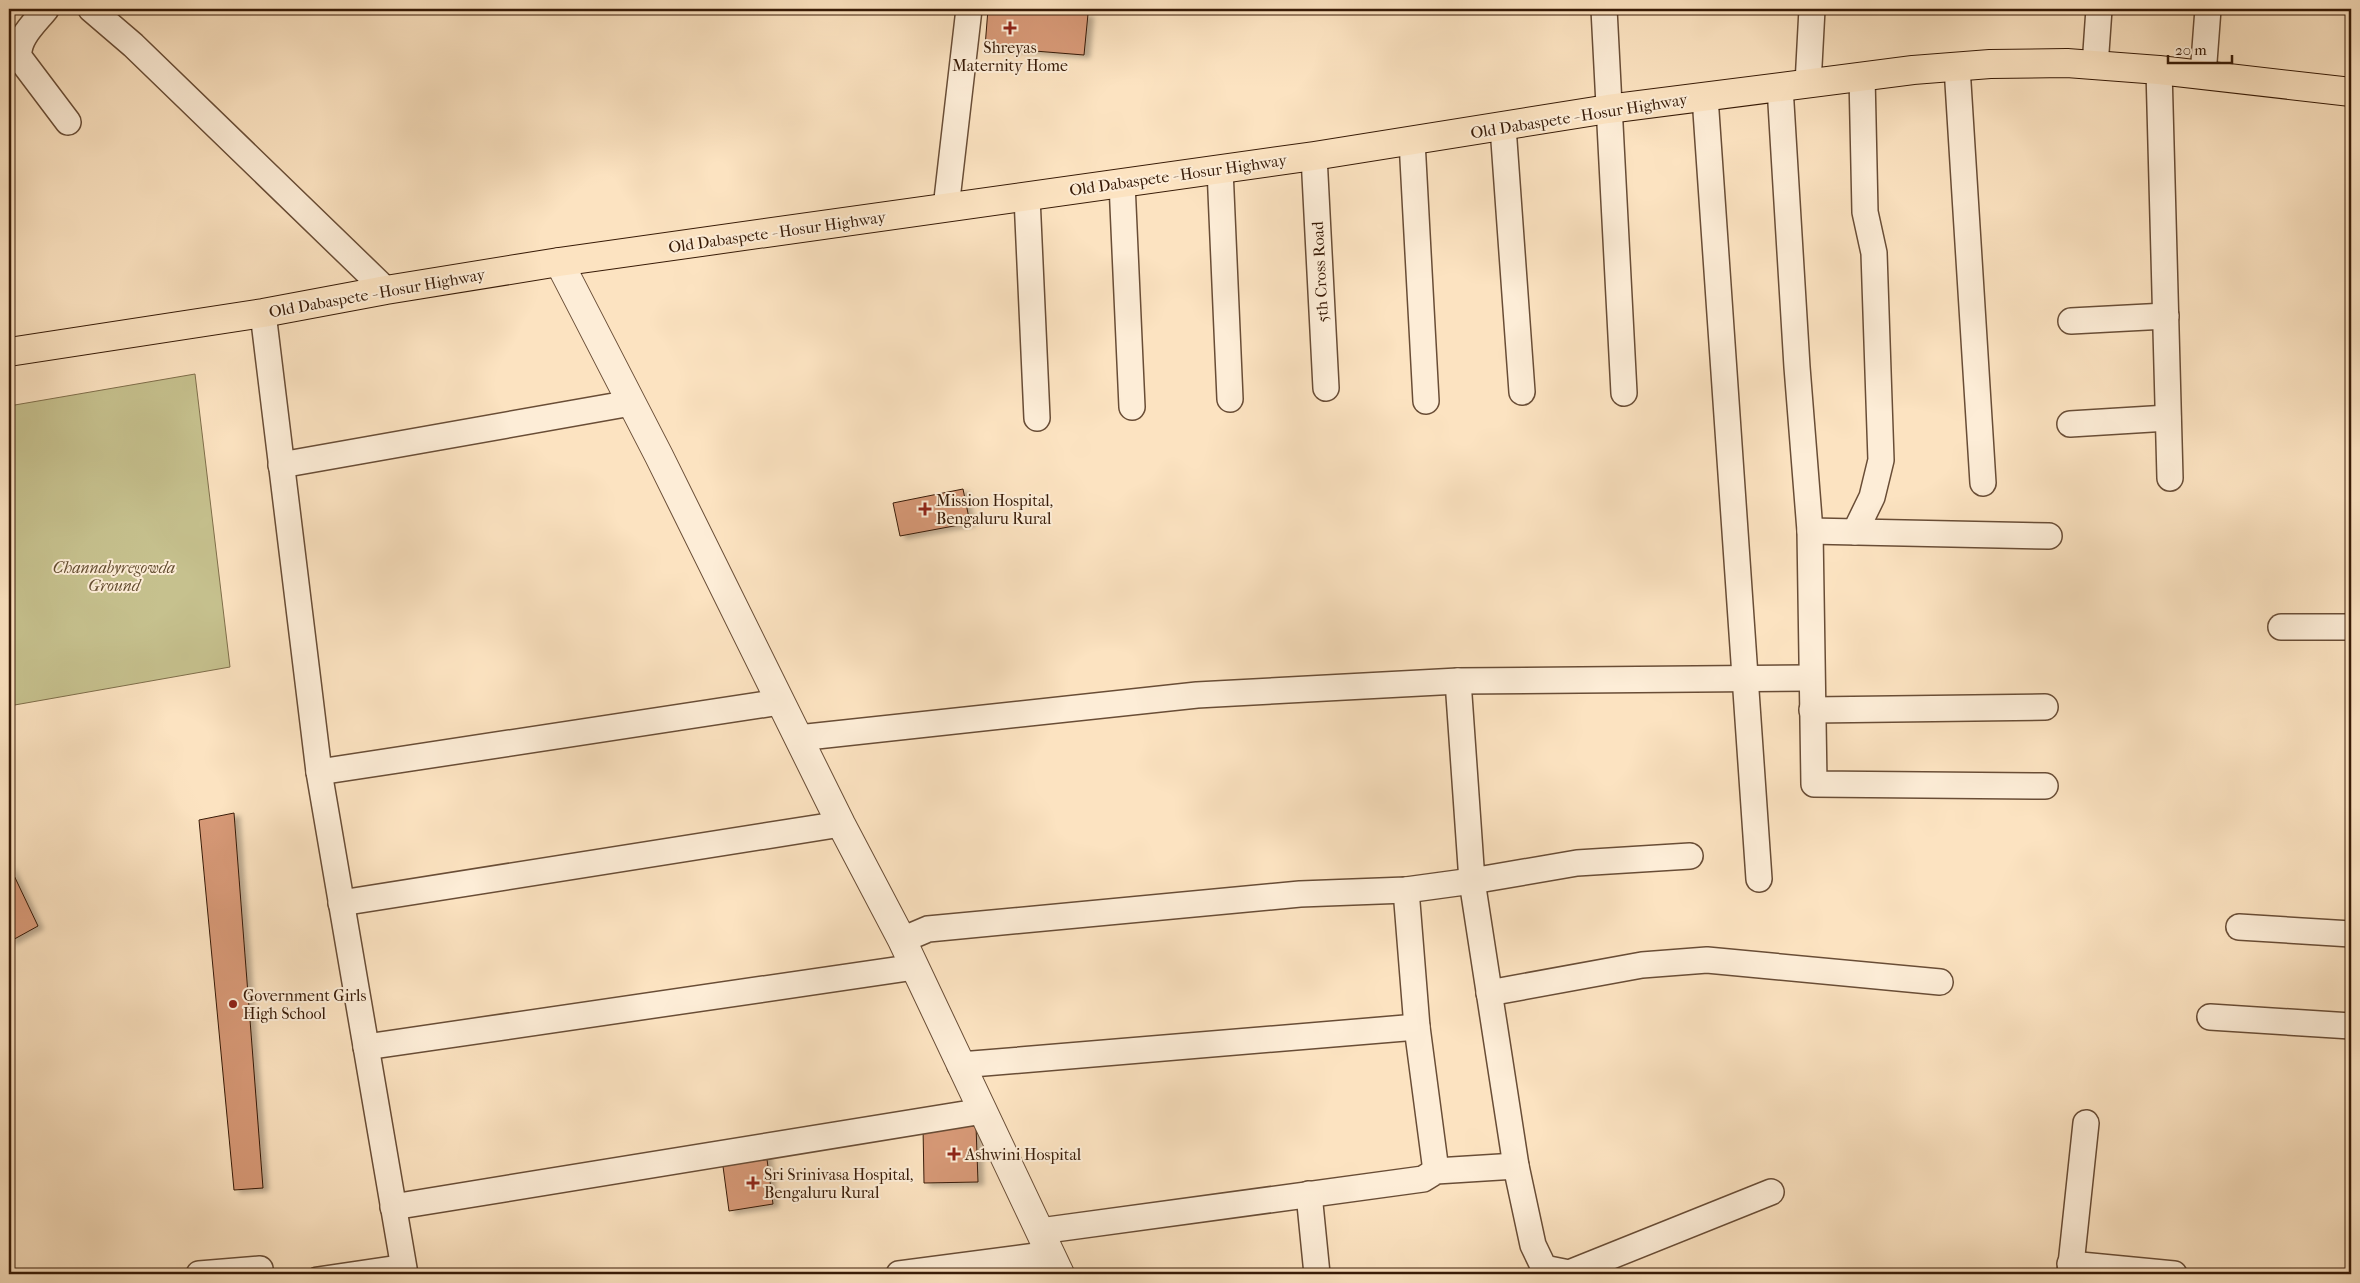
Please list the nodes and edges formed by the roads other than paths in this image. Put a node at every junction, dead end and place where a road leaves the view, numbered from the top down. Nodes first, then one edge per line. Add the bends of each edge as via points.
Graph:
1 (46, 9) edge
2 (91, 9) edge
3 (969, 9) edge
4 (1604, 9) edge
5 (1812, 9) edge
6 (2099, 9) edge
7 (2208, 9) edge
8 (1957, 66) junction
9 (2095, 66) junction
10 (2160, 70) junction
11 (2203, 75) junction
12 (1862, 76) junction
13 (1808, 84) junction
14 (1780, 87) junction
15 (2351, 92) edge
16 (1705, 97) junction
17 (1608, 109) junction
18 (68, 122) dead end
19 (1503, 127) junction
20 (1412, 141) junction
21 (1314, 156) junction
22 (1220, 169) junction
23 (1122, 183) junction
24 (1027, 197) junction
25 (946, 208) junction
26 (559, 262) junction
27 (386, 290) junction
28 (263, 313) junction
29 (2166, 316) junction
30 (2071, 321) dead end
31 (9, 352) edge
32 (1326, 388) dead end
33 (1522, 392) dead end
34 (1624, 393) dead end
35 (1230, 399) dead end
36 (1426, 401) dead end
37 (631, 402) junction
38 (1132, 407) dead end
39 (1037, 418) dead end
40 (2168, 418) junction
41 (2070, 424) dead end
42 (281, 465) junction
43 (2170, 478) dead end
44 (1983, 483) dead end
45 (1810, 531) junction
46 (1855, 532) junction
47 (2049, 536) dead end
48 (2281, 627) dead end
49 (2351, 627) edge
50 (1811, 678) junction
51 (1745, 679) junction
52 (1458, 681) junction
53 (780, 702) junction
54 (2045, 707) dead end
55 (1812, 710) junction
56 (798, 738) junction
57 (319, 772) junction
58 (2045, 786) dead end
59 (841, 824) junction
60 (1690, 856) dead end
61 (1759, 878) dead end
62 (1472, 881) junction
63 (1406, 890) junction
64 (341, 903) junction
65 (2239, 927) dead end
66 (2351, 934) edge
67 (902, 940) junction
68 (914, 967) junction
69 (1940, 982) dead end
70 (1489, 993) junction
71 (2210, 1017) dead end
72 (1417, 1026) junction
73 (2351, 1026) edge
74 (366, 1047) junction
75 (960, 1065) junction
76 (982, 1111) junction
77 (2086, 1123) dead end
78 (1516, 1166) junction
79 (1436, 1171) junction
80 (1771, 1192) dead end
81 (1309, 1194) junction
82 (393, 1206) junction
83 (1050, 1253) edge
84 (404, 1268) edge
85 (260, 1269) dead end
86 (2070, 1269) edge
87 (199, 1274) edge
88 (315, 1274) edge
89 (899, 1274) edge
90 (1317, 1274) edge
91 (1569, 1274) edge
92 (2174, 1274) edge

1 - 18 street via 23,38 18,48 19,57
2 - 27 street via 133,45
3 - 25 street
4 - 17 street
5 - 13 street
6 - 9 street
7 - 11 street
8 - 9 main road, Old Dabaspete - Hosur Highway
8 - 12 main road, Old Dabaspete - Hosur Highway
8 - 44 street
9 - 10 main road, Old Dabaspete - Hosur Highway
10 - 11 main road, Old Dabaspete - Hosur Highway
10 - 29 street
11 - 15 main road, Old Dabaspete - Hosur Highway
12 - 13 main road, Old Dabaspete - Hosur Highway
12 - 46 street via 1865,212 1874,253 1881,460 1872,497
13 - 14 main road, Old Dabaspete - Hosur Highway
14 - 16 main road, Old Dabaspete - Hosur Highway
14 - 45 street
16 - 17 main road, Old Dabaspete - Hosur Highway
16 - 51 street
17 - 19 main road, Old Dabaspete - Hosur Highway
17 - 34 street
19 - 20 main road, Old Dabaspete - Hosur Highway
19 - 33 street
20 - 21 main road, Old Dabaspete - Hosur Highway
20 - 36 street
21 - 22 main road, Old Dabaspete - Hosur Highway
21 - 32 street, 5th Cross Road
22 - 23 main road, Old Dabaspete - Hosur Highway
22 - 35 street
23 - 24 main road, Old Dabaspete - Hosur Highway
23 - 38 street
24 - 25 main road, Old Dabaspete - Hosur Highway
24 - 39 street
25 - 26 main road, Old Dabaspete - Hosur Highway
26 - 27 main road, Old Dabaspete - Hosur Highway
26 - 37 street
27 - 28 main road, Old Dabaspete - Hosur Highway
28 - 31 main road, Old Dabaspete - Hosur Highway
28 - 42 street
29 - 30 street
29 - 40 street
37 - 42 street
37 - 53 street
40 - 41 street
40 - 43 street
42 - 57 street
45 - 46 street
45 - 50 street
46 - 47 street
48 - 49 street
50 - 51 street
50 - 55 street
51 - 52 street
51 - 61 street
52 - 56 street via 1197,695
52 - 62 street
53 - 56 street
53 - 57 street
54 - 55 street
55 - 58 street via 1814,784
56 - 59 street
57 - 64 street
59 - 64 street
59 - 67 street
60 - 62 street via 1577,863
62 - 63 street
62 - 70 street
63 - 67 street via 1300,894 938,928
63 - 72 street
64 - 74 street
65 - 66 street
67 - 68 street
68 - 74 street
68 - 75 street
69 - 70 street via 1706,960 1642,965
70 - 78 street
71 - 73 street
72 - 75 street
72 - 79 street
74 - 82 street
75 - 76 street
76 - 82 street
76 - 83 street
77 - 86 street
78 - 79 street
78 - 91 street via 1532,1245 1544,1268
79 - 81 street via 1422,1180
80 - 91 street
81 - 83 street
81 - 90 street
82 - 84 street
83 - 89 street
84 - 88 lane
85 - 87 street
86 - 92 street

